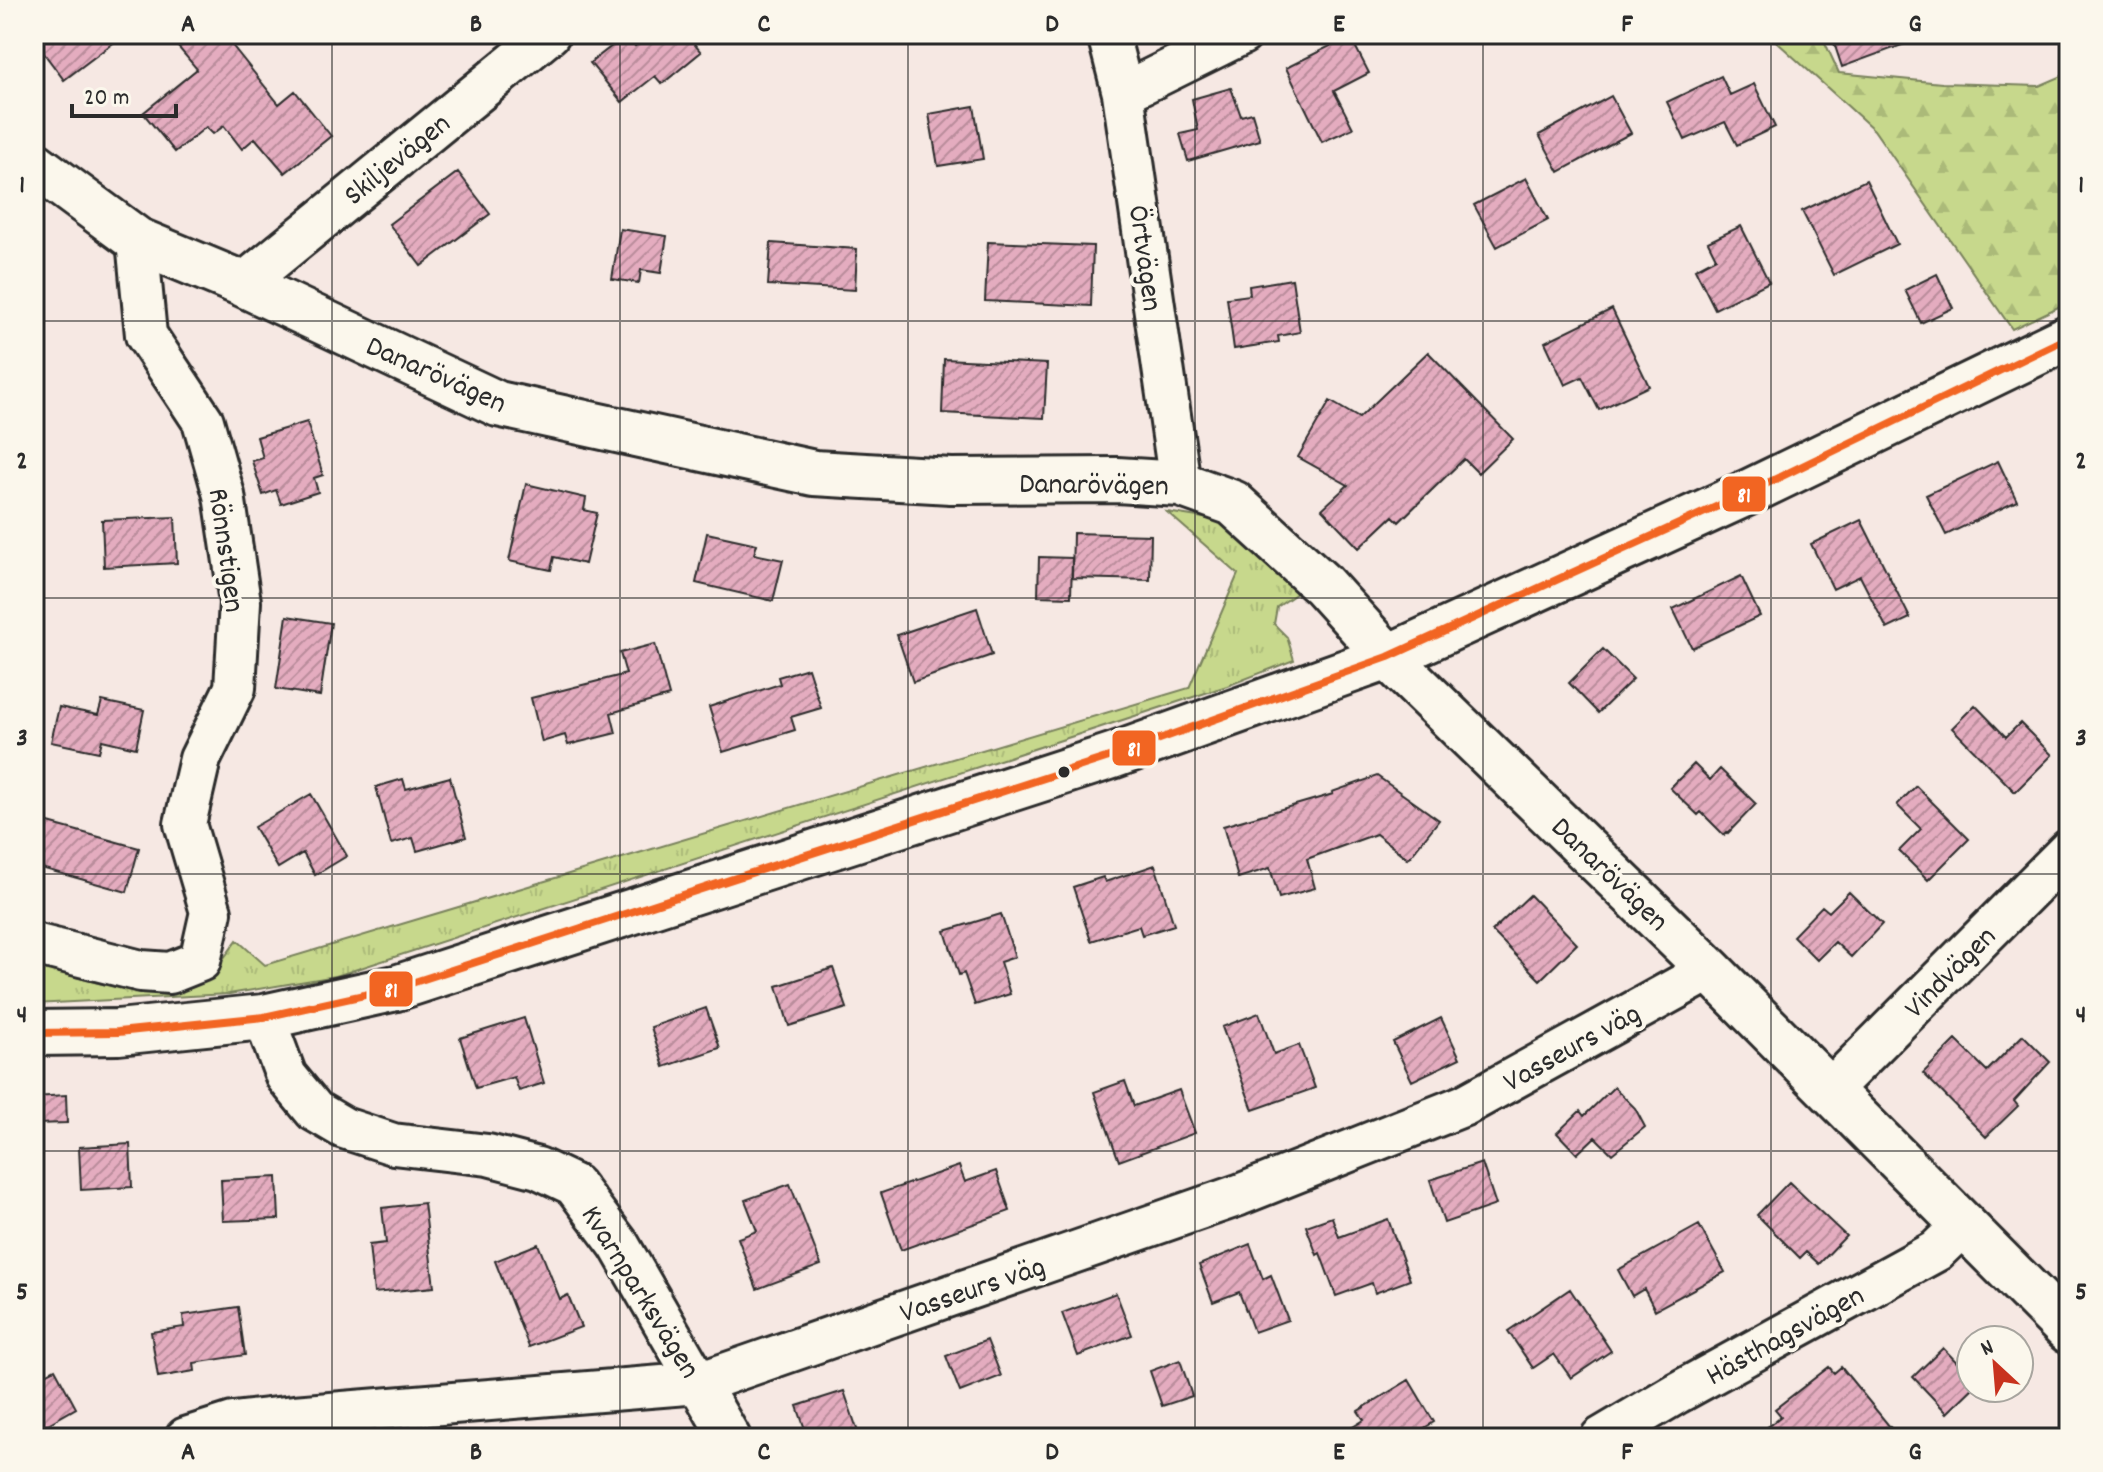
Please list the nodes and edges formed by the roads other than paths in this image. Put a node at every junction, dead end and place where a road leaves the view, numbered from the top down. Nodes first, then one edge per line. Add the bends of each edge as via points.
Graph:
1 (549, 34) edge
2 (1108, 34) edge
3 (1242, 34) edge
4 (1123, 93) junction
5 (34, 164) edge
6 (137, 240) junction
7 (243, 284) junction
8 (2069, 337) edge
9 (1180, 484) junction
10 (1388, 657) junction
11 (2069, 850) edge
12 (34, 944) edge
13 (1710, 970) junction
14 (264, 1017) junction
15 (34, 1033) edge
16 (1829, 1091) junction
17 (1962, 1226) junction
18 (2069, 1331) edge
19 (699, 1383) junction
20 (186, 1438) edge
21 (730, 1438) edge
22 (1601, 1438) edge

1 - 7 street, Skiljevägen
2 - 4 street, Örtvägen
3 - 4 street
4 - 9 street, Örtvägen
5 - 6 street, Danarövägen
6 - 7 street, Danarövägen
6 - 12 street, Rönnstigen via 146,335 203,421 224,495 240,602 235,688 200,759 185,824 211,912 200,961 170,973 141,971
7 - 9 street, Danarövägen via 498,404 700,450 814,473
8 - 10 street via 1751,491
9 - 10 street, Danarövägen via 1233,503 1323,585
10 - 13 street, Danarövägen
10 - 14 street via 1112,756 396,988
11 - 16 street, Vindvägen
13 - 16 street, Danarövägen
13 - 19 street, Vasseurs väg via 1465,1105 1239,1195
14 - 15 street via 118,1032
14 - 19 street, Kvarnparksvägen via 286,1076 315,1111 344,1128 393,1144 488,1155 538,1168 574,1185 619,1245
16 - 17 street, Danarövägen
17 - 18 street, Danarövägen
17 - 22 street, Hästhagsvägen via 1936,1251
19 - 20 street, Vasseurs väg via 279,1418 233,1423
19 - 21 street, Kvarnparksvägen

